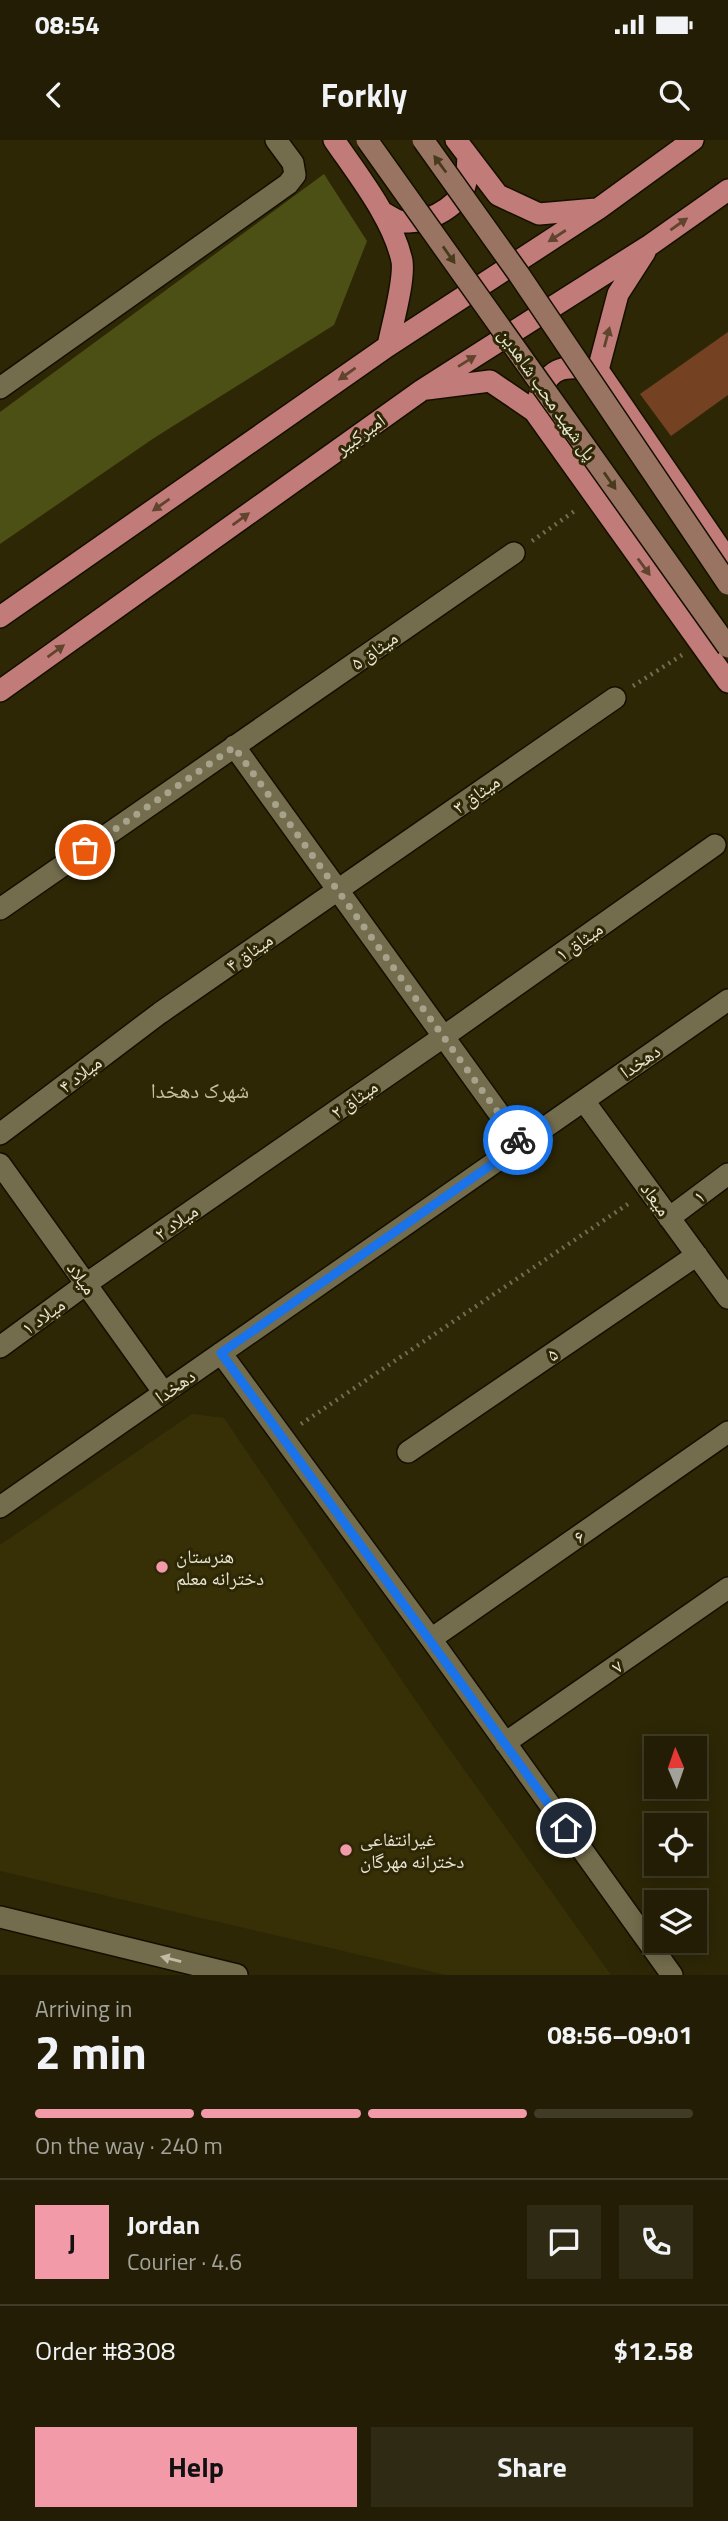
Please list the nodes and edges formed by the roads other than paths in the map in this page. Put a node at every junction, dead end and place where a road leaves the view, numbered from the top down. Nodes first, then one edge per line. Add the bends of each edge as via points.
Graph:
1 (276, 140) edge
2 (334, 140) edge
3 (367, 140) edge
4 (423, 140) edge
5 (456, 140) edge
6 (693, 140) edge
7 (468, 157) junction
8 (728, 190) edge
9 (598, 209) junction
10 (384, 214) junction
11 (650, 245) junction
12 (388, 346) junction
13 (598, 370) junction
14 (0, 388) edge
15 (422, 390) junction
16 (534, 411) junction
17 (514, 553) road end
18 (728, 560) edge
19 (728, 584) edge
20 (0, 617) edge
21 (728, 647) edge
22 (728, 682) edge
23 (0, 691) edge
24 (615, 698) road end
25 (234, 747) junction
26 (715, 845) dead end
27 (338, 890) junction
28 (0, 909) edge
29 (728, 1000) edge
30 (160, 1013) joint
31 (443, 1037) junction
32 (584, 1101) junction
33 (0, 1134) edge
34 (521, 1144) junction
35 (265, 1160) joint
36 (0, 1164) edge
37 (728, 1174) edge
38 (669, 1218) junction
39 (697, 1255) junction
40 (86, 1284) junction
41 (728, 1298) edge
42 (0, 1348) edge
43 (221, 1353) junction
44 (164, 1393) junction
45 (728, 1432) edge
46 (408, 1452) dead end
47 (0, 1507) edge
48 (728, 1588) edge
49 (431, 1639) junction
50 (505, 1743) junction
51 (0, 1917) edge
52 (237, 1975) edge
53 (672, 1975) edge

1 - 14 street via 293,163 295,174 288,184
2 - 10 main road
3 -> 21 main road, پل شهید محب شاهدین, bridge
19 -> 4 main road, bridge
5 - 7 main road
6 - 9 main road
7 - 9 main road via 498,195 539,214
7 - 10 main road via 465,187 434,217 412,222
11 -> 8 main road, امیرکبیر
9 -> 12 main road
10 - 12 main road via 402,262
13 -> 11 main road via 618,294
15 -> 11 main road, امیرکبیر
12 -> 20 main road
13 - 16 main road via 573,366 555,372 541,387
13 - 18 main road
15 - 16 main road via 490,381
23 -> 15 main road, امیرکبیر
16 -> 22 main road
17 - 25 street, میثاق ۵
24 - 27 street, میثاق ۳
25 - 27 street
25 - 28 street, میثاق ۵
26 - 31 street, میثاق ۱
27 - 30 street, میثاق ۴
27 - 31 street
29 - 32 street, دهخدا
30 - 33 street, میلاد ۴
31 - 34 street
31 - 35 street, میثاق ۲
32 - 34 street, دهخدا
32 - 38 street, میعاد
34 - 43 street, دهخدا
35 - 40 street, میلاد ۲
36 - 40 street, میلاد
37 - 38 street, ۱
38 - 39 street, میعاد
39 - 41 street, میعاد
39 - 46 street, ۵
40 - 42 street, میلاد ۱
40 - 44 street, میلاد
43 - 44 street, دهخدا
43 - 49 street
44 - 47 street, دهخدا
45 - 49 street, ۶
48 - 50 street, ۷
49 - 50 street
50 - 53 street
52 -> 51 street

